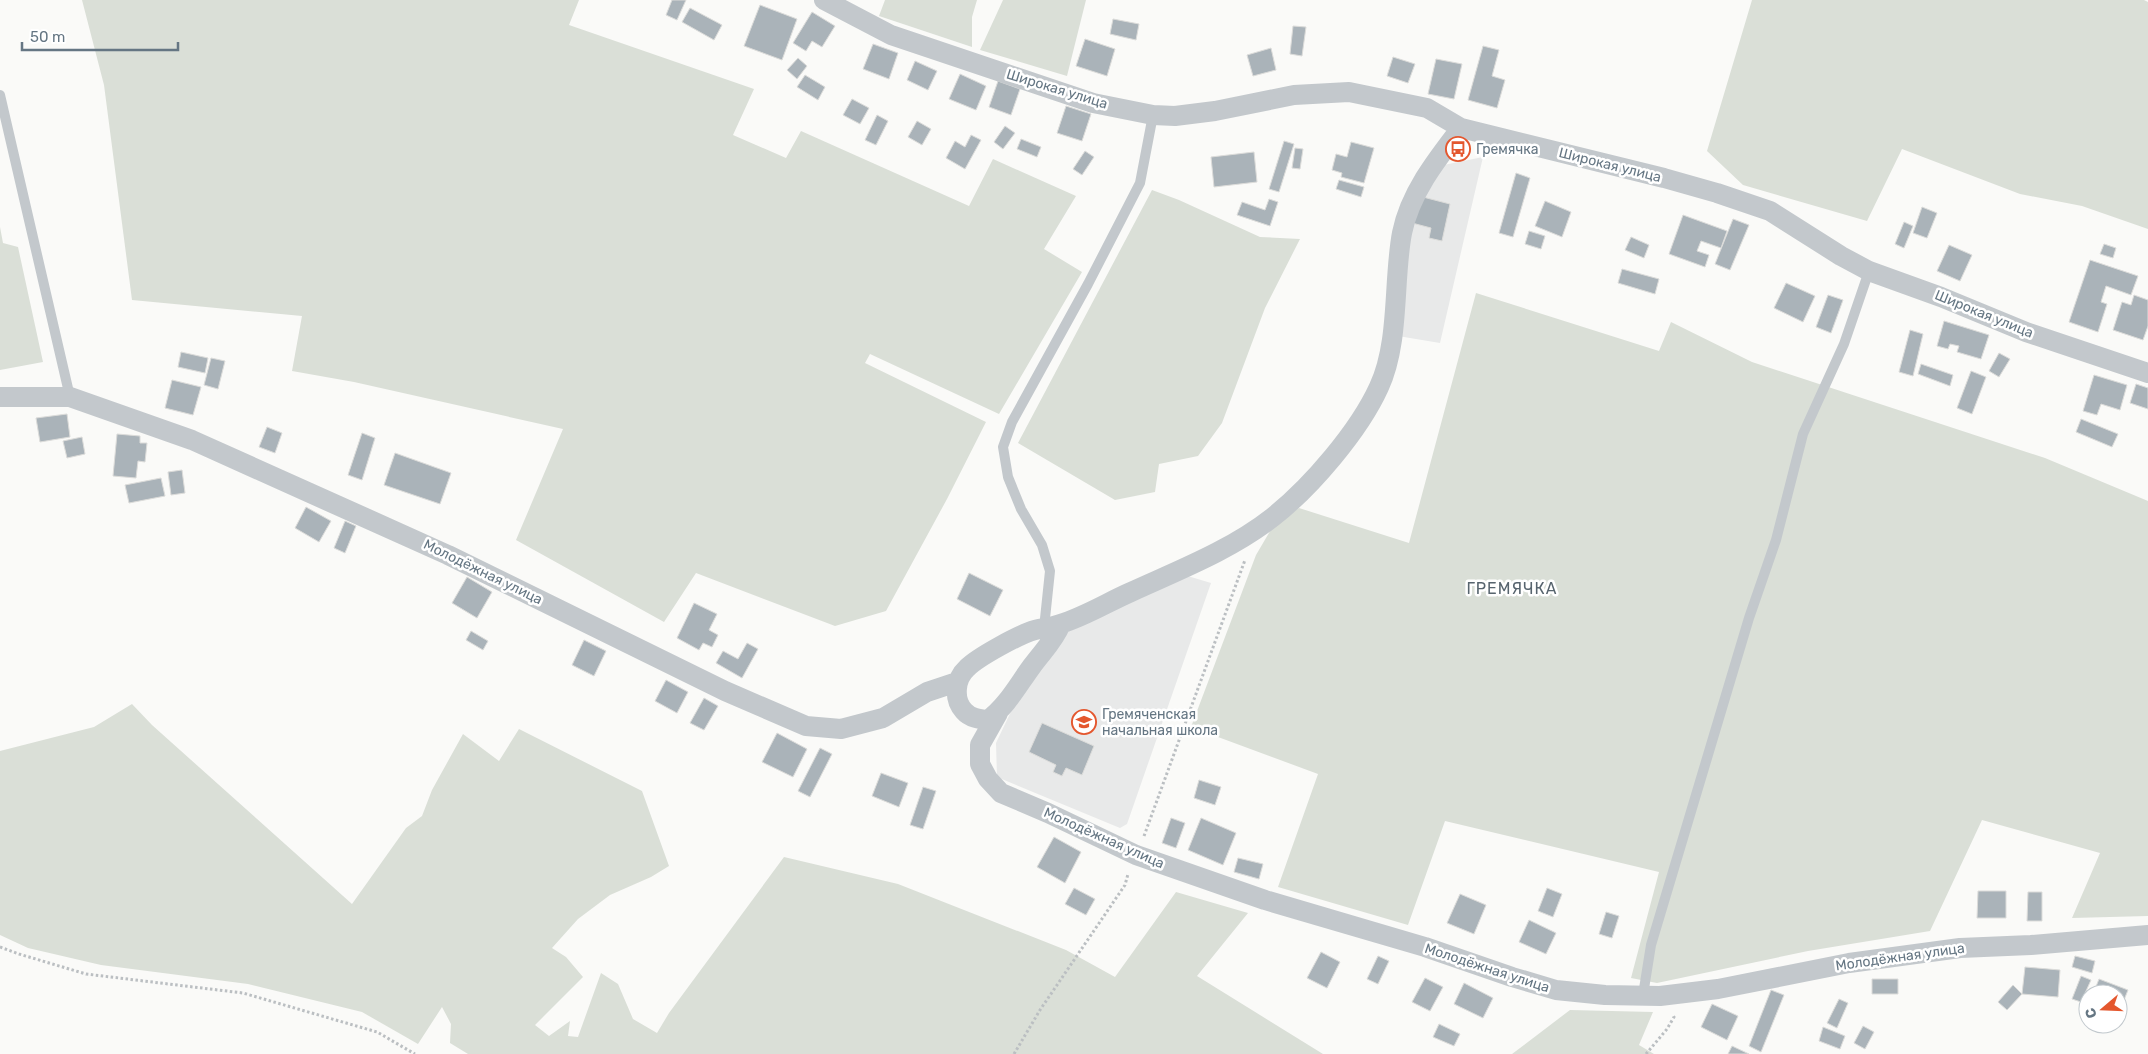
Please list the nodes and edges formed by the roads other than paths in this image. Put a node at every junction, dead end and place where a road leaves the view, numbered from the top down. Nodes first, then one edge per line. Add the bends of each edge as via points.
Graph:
1 (824, 0) edge
2 (0, 95) edge
3 (1153, 114) junction
4 (1461, 128) junction
5 (1868, 271) junction
6 (2148, 373) edge
7 (0, 397) edge
8 (70, 397) junction
9 (1052, 626) junction
10 (957, 682) junction
11 (998, 713) junction
12 (2148, 935) edge
13 (1651, 996) junction

1 - 3 street, Широкая улица via 900,38 1093,103
2 - 8 lane
3 - 4 street, Широкая улица via 1175,116 1294,95 1349,92 1427,108
3 - 9 lane via 1140,182 1012,422 1003,447 1008,477 1042,545 1050,571
4 - 5 street, Широкая улица via 1664,178 1770,211
4 - 9 street via 1428,170 1413,201 1402,232 1390,347 1380,386 1336,452 1273,517 1250,533 1215,553
5 - 6 street, Широкая улица via 2026,332
5 - 13 lane via 1844,344 1803,434 1776,540 1749,618 1651,945
7 - 8 street, Молодёжная улица
8 - 10 street, Молодёжная улица via 192,440 413,539 725,691 806,726 840,729 883,718 927,692
9 - 10 street via 1032,631 992,652 966,668
9 - 11 street, Молодёжная улица via 1056,638
10 - 11 street via 957,696 964,711 974,718 988,720
11 - 13 street, Молодёжная улица via 980,745 980,764 994,786 1001,793 1136,855 1265,900 1556,990
12 - 13 street, Молодёжная улица via 1960,948 1849,963 1718,989

